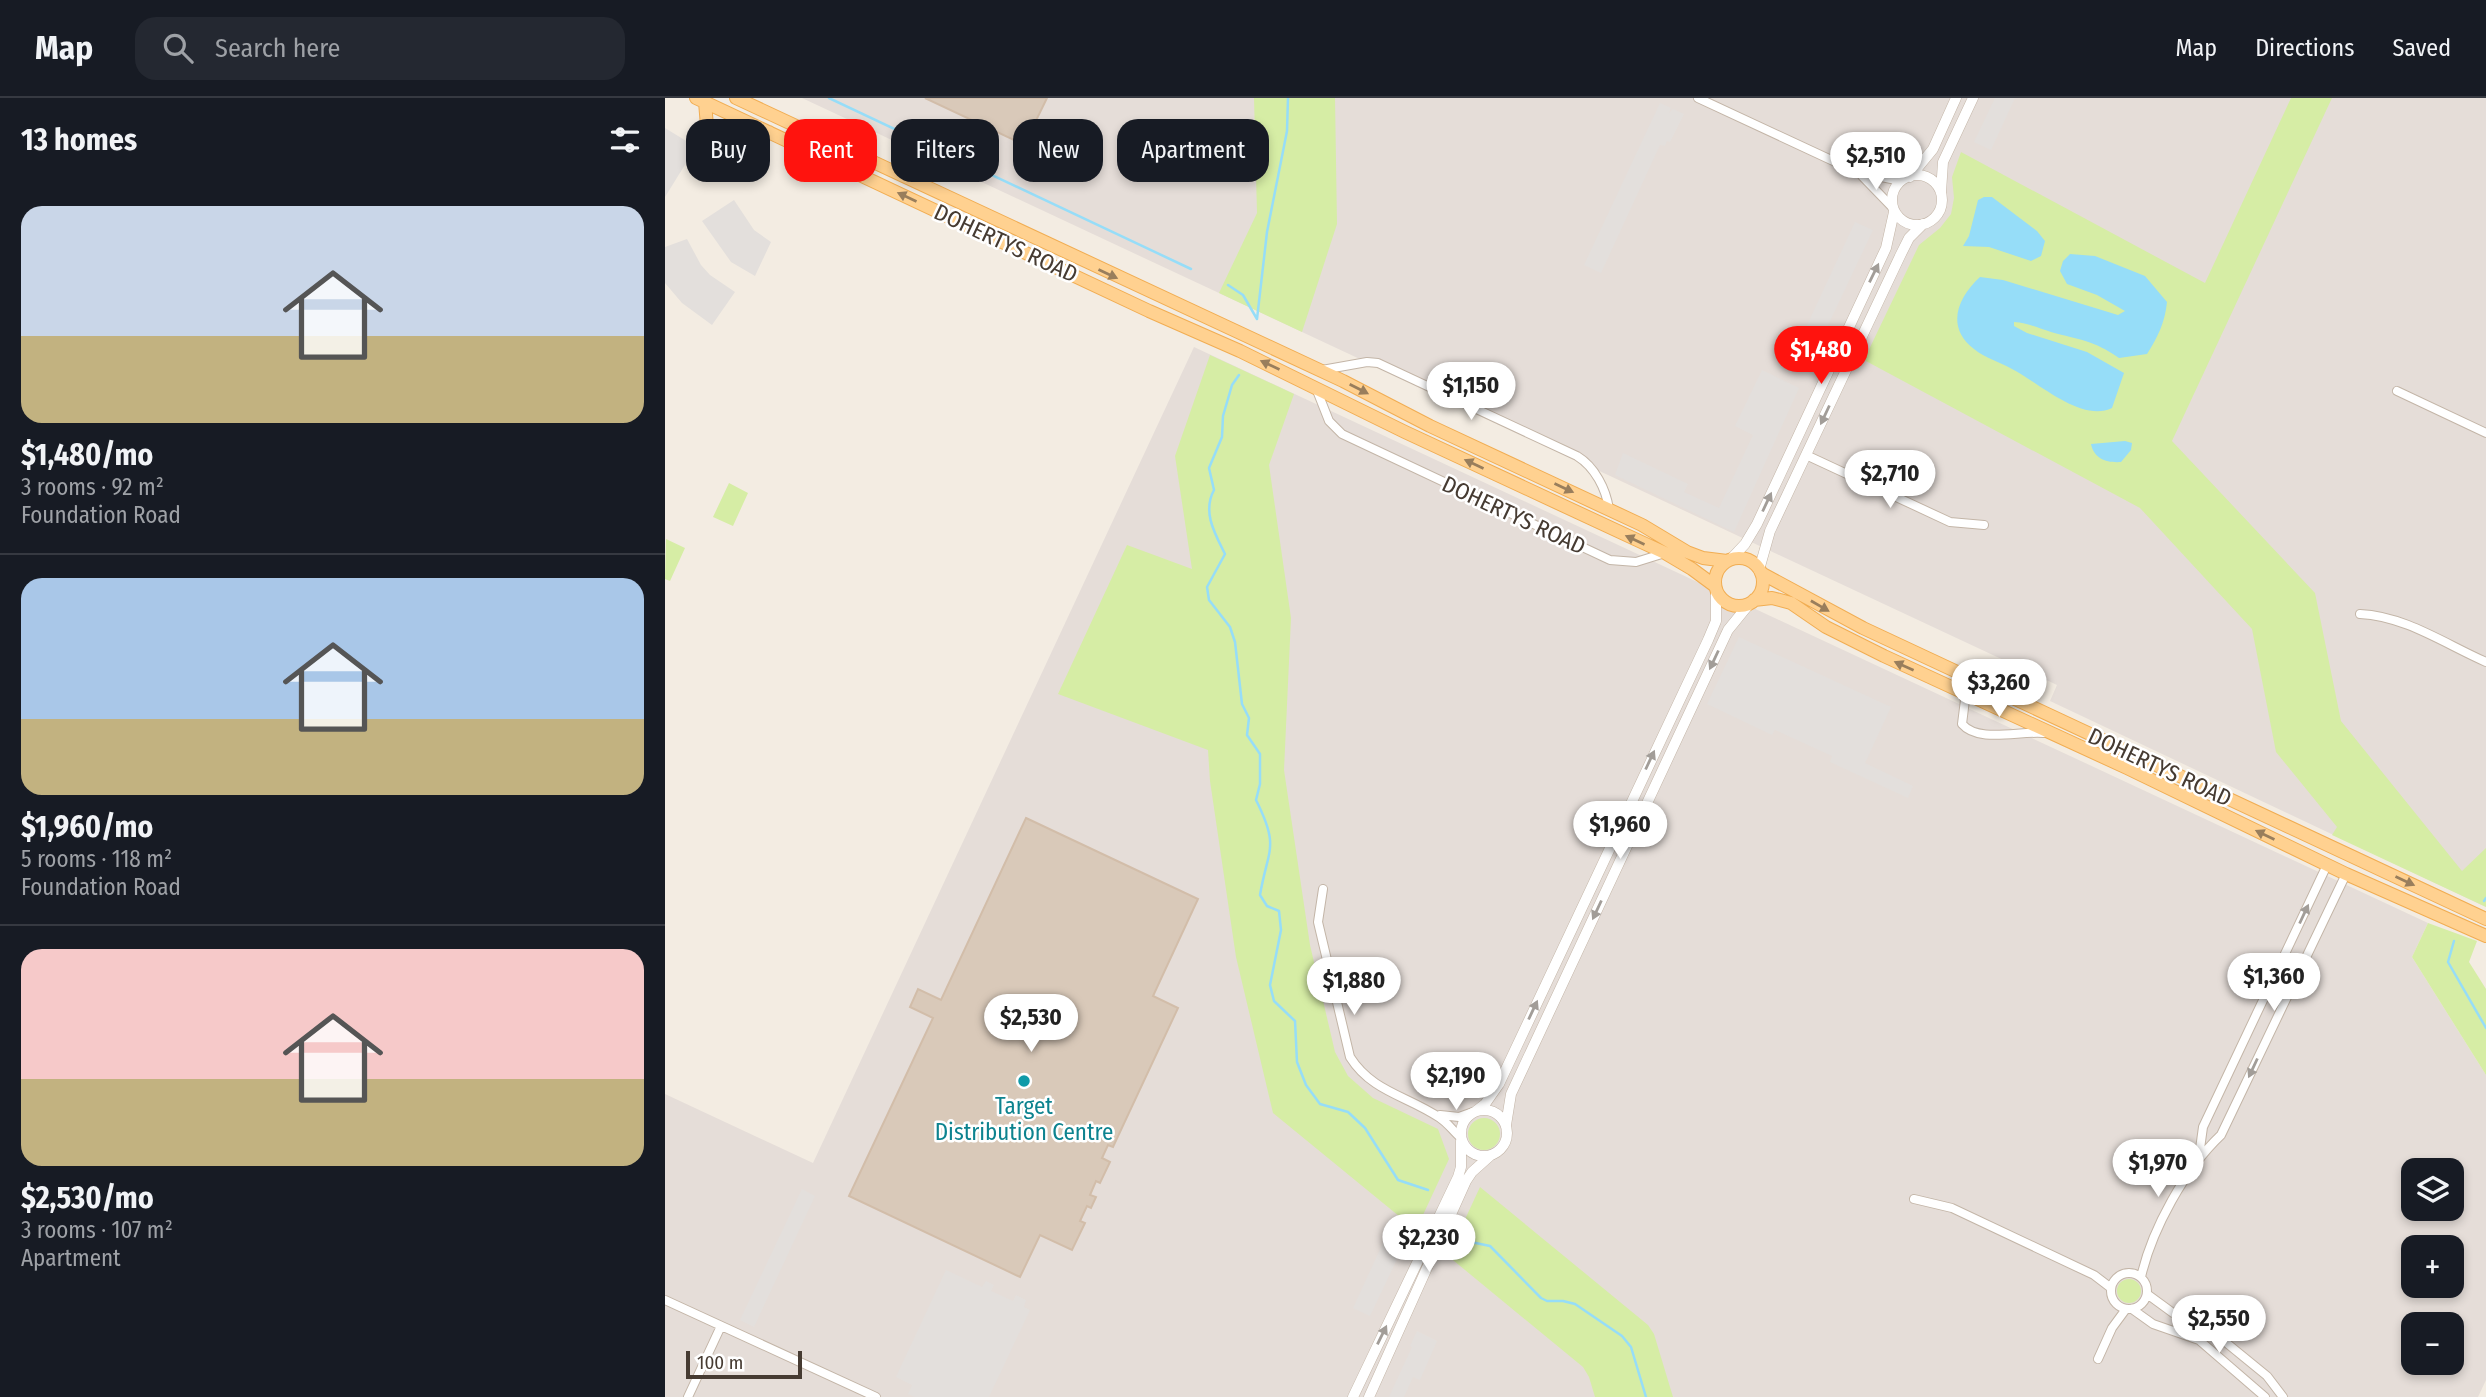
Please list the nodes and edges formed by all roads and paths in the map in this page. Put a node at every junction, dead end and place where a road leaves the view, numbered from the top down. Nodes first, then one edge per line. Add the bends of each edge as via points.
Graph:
1 (735, 98) edge
2 (1698, 98) edge
3 (1956, 98) edge
4 (1973, 98) edge
5 (701, 100) edge
6 (762, 104) edge
7 (727, 112) junction
8 (704, 119) edge
9 (742, 119) edge
10 (770, 132) edge
11 (1857, 172) junction
12 (1906, 179) junction
13 (1941, 194) junction
14 (1893, 209) junction
15 (1923, 225) junction
16 (1858, 307) junction
17 (1872, 314) junction
18 (1319, 370) junction
19 (1316, 386) junction
20 (2397, 390) dead end
21 (2486, 433) edge
22 (1806, 455) junction
23 (1609, 509) junction
24 (1984, 526) dead end
25 (1665, 553) junction
26 (1729, 560) junction
27 (1760, 571) junction
28 (1716, 589) junction
29 (1752, 601) junction
30 (2360, 614) dead end
31 (2486, 662) edge
32 (1961, 691) junction
33 (2053, 734) junction
34 (2133, 754) junction
35 (2127, 768) junction
36 (2344, 853) junction
37 (2327, 865) junction
38 (2346, 874) junction
39 (1323, 888) dead end
40 (2486, 919) edge
41 (2486, 936) edge
42 (2288, 946) junction
43 (2306, 955) junction
44 (2248, 1035) junction
45 (2265, 1043) junction
46 (1474, 1112) junction
47 (1434, 1114) junction
48 (1506, 1125) junction
49 (1461, 1139) junction
50 (1491, 1155) junction
51 (2199, 1156) junction
52 (1914, 1199) dead end
53 (2145, 1257) junction
54 (2131, 1273) junction
55 (2097, 1276) junction
56 (2141, 1277) junction
57 (2116, 1278) junction
58 (2111, 1288) junction
59 (2147, 1294) junction
60 (665, 1300) edge
61 (2116, 1303) junction
62 (2129, 1308) junction
63 (2192, 1322) junction
64 (721, 1326) junction
65 (2112, 1328) junction
66 (2187, 1335) junction
67 (2098, 1359) dead end
68 (688, 1397) edge
69 (876, 1397) edge
70 (1353, 1397) edge
71 (1369, 1397) edge
72 (2265, 1397) edge
73 (2283, 1397) edge

1 - 6 main road, DOHERTYS ROAD
1 - 7 street
2 - 11 street
3 - 12 street via 1933,149
4 - 13 street via 1943,162
5 - 7 main road, DOHERTYS ROAD
5 - 8 main road
6 -> 18 main road, DOHERTYS ROAD via 1150,294
7 - 9 main road, DOHERTYS ROAD
19 -> 10 main road, DOHERTYS ROAD
11 - 12 street
11 - 14 street
12 - 13 street via 1925,177
12 - 14 street via 1893,193
13 - 15 street via 1936,216
14 - 15 street via 1906,223
16 -> 14 street via 1886,248
15 - 17 street via 1909,238
16 - 17 street
26 -> 16 street via 1757,524
17 -> 22 street
18 -> 23 main road, DOHERTYS ROAD
18 - 23 street, DOHERTYS ROAD via 1378,363 1577,456 1596,475
25 -> 19 main road, DOHERTYS ROAD
19 - 25 street, DOHERTYS ROAD via 1329,421 1342,434 1610,560 1636,562
20 - 21 street
22 - 24 street via 1950,522
22 - 27 street via 1770,531
23 - 26 main road, DOHERTYS ROAD via 1696,556
25 - 28 main road, DOHERTYS ROAD
26 - 27 main road via 1745,559
26 - 28 main road via 1717,572
27 - 29 main road via 1762,587
27 -> 34 main road, DOHERTYS ROAD via 1835,615
28 - 29 main road via 1731,604
46 -> 28 street via 1499,1084 1708,639 1716,621
32 -> 29 main road, DOHERTYS ROAD via 1841,635 1791,603 1772,598
29 -> 48 street via 1728,630 1511,1094
30 - 31 street via 2403,623
32 - 33 main road, DOHERTYS ROAD
32 - 33 street, DOHERTYS ROAD via 1965,700 1962,724 1970,730 1987,736
33 - 35 main road, DOHERTYS ROAD
34 - 35 main road
34 - 36 main road, DOHERTYS ROAD
37 -> 35 main road, DOHERTYS ROAD
36 - 37 main road
36 - 38 main road
36 -> 40 main road, DOHERTYS ROAD
37 - 38 main road, DOHERTYS ROAD
42 -> 37 street
38 - 41 main road, DOHERTYS ROAD
38 - 43 street
39 - 47 street via 1318,922 1350,1057 1380,1088
42 - 43 street
42 - 44 street
43 - 45 street
44 - 45 street
44 - 51 street via 2203,1127
45 -> 51 street via 2221,1135
46 - 47 street via 1459,1117
46 - 48 street via 1490,1111
46 - 49 street via 1462,1122
47 - 49 street
48 - 50 street via 1506,1140
49 - 50 street via 1470,1153
70 -> 49 street via 1458,1177
50 - 71 street via 1466,1181
51 - 53 street
52 - 55 street via 1952,1208
53 - 54 street
53 - 56 street
54 - 56 street
54 - 57 street
55 - 57 street
55 - 58 street
56 - 59 street
57 - 58 street
58 - 61 street
59 - 62 street via 2142,1304
59 - 63 street
60 - 64 street
61 - 62 street
61 - 65 street
62 - 65 street
62 - 66 street via 2153,1324
63 - 66 street
63 - 73 street via 2218,1336 2267,1376
64 - 68 street
64 - 69 street
65 - 67 street
66 - 72 street via 2199,1340

